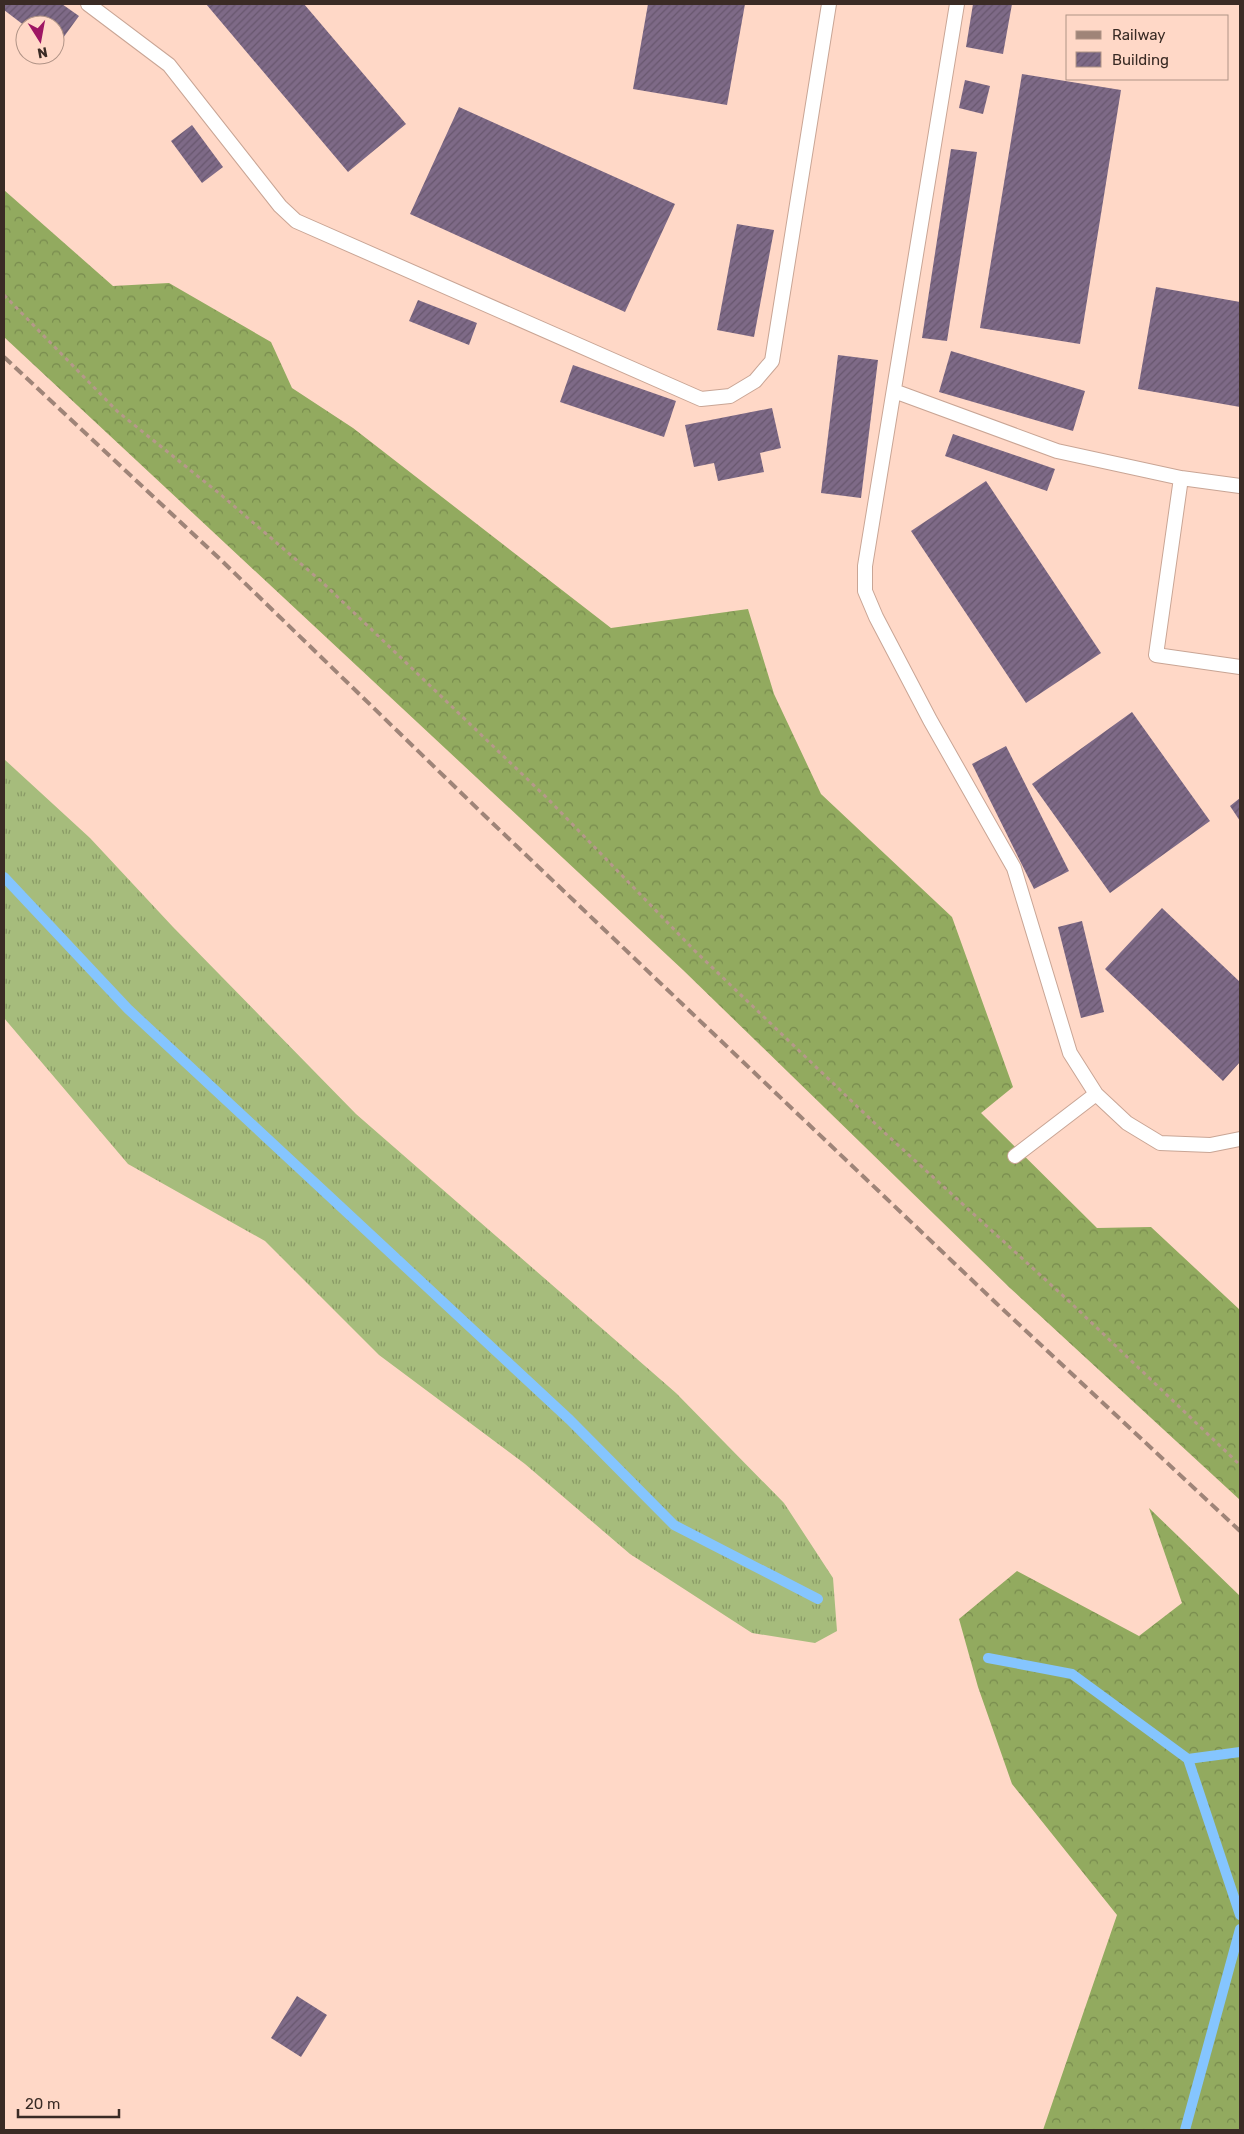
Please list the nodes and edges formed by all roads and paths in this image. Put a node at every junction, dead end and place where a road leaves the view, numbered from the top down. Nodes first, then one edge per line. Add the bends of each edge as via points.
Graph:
1 (88, 4) edge
2 (829, 4) edge
3 (957, 4) edge
4 (4, 295) edge
5 (894, 392) junction
6 (1181, 478) junction
7 (1240, 486) edge
8 (1240, 667) edge
9 (1096, 1094) junction
10 (1240, 1139) edge
11 (1015, 1156) dead end
12 (1240, 1464) edge

1 - 2 lane via 169,65 280,206 296,221 702,399 730,396 755,381 772,361
3 - 5 lane
4 - 12 path via 118,412 322,582 546,797 694,950
5 - 6 lane via 1058,451
5 - 9 lane via 865,566 865,591 930,720 1014,868 1070,1053
6 - 7 lane
6 - 8 lane via 1156,655
9 - 10 lane via 1127,1123 1160,1143 1210,1145
9 - 11 lane

